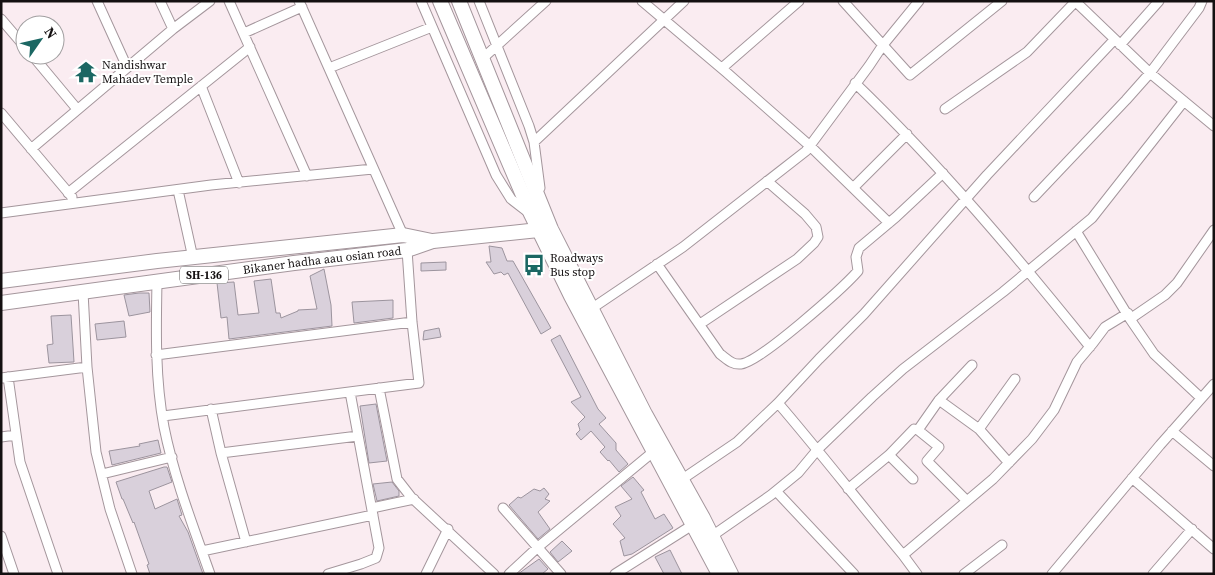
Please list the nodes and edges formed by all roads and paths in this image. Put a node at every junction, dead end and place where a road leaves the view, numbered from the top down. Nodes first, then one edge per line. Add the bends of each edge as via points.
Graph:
1 (97, 1) edge
2 (160, 1) edge
3 (210, 1) edge
4 (229, 1) edge
5 (421, 1) edge
6 (440, 1) edge
7 (459, 1) edge
8 (479, 1) edge
9 (642, 1) edge
10 (684, 1) edge
11 (799, 1) edge
12 (843, 1) edge
13 (919, 1) edge
14 (1002, 1) edge
15 (1159, 1) edge
16 (1202, 1) edge
17 (544, 2) edge
18 (1076, 2) edge
19 (301, 4) edge
20 (1, 19) edge
21 (664, 20) junction
22 (432, 27) junction
23 (173, 29) junction
24 (244, 33) junction
25 (15, 35) edge
26 (1117, 43) junction
27 (883, 45) junction
28 (497, 46) junction
29 (250, 47) junction
30 (482, 60) junction
31 (40, 65) edge
32 (127, 68) junction
33 (329, 68) junction
34 (722, 68) junction
35 (1150, 72) junction
36 (855, 83) junction
37 (201, 86) junction
38 (1184, 101) junction
39 (77, 109) junction
40 (945, 109) dead end
41 (1, 113) edge
42 (1213, 123) edge
43 (907, 134) junction
44 (534, 142) junction
45 (810, 146) junction
46 (31, 149) junction
47 (373, 169) junction
48 (943, 173) junction
49 (307, 176) junction
50 (768, 181) junction
51 (239, 183) junction
52 (853, 188) junction
53 (178, 190) junction
54 (68, 193) junction
55 (1034, 197) dead end
56 (966, 199) junction
57 (76, 203) junction
58 (3, 211) edge
59 (531, 214) junction
60 (889, 223) junction
61 (545, 229) junction
62 (1214, 230) edge
63 (1076, 231) junction
64 (404, 235) junction
65 (433, 241) junction
66 (407, 250) junction
67 (193, 258) junction
68 (657, 264) junction
69 (1029, 271) junction
70 (1, 281) edge
71 (156, 282) junction
72 (83, 292) junction
73 (1, 302) edge
74 (591, 309) junction
75 (1129, 316) junction
76 (412, 322) junction
77 (700, 324) junction
78 (1090, 347) junction
79 (156, 355) junction
80 (972, 364) dead end
81 (87, 366) junction
82 (5, 378) edge
83 (1015, 379) dead end
84 (1214, 384) edge
85 (379, 388) junction
86 (350, 392) junction
87 (1201, 398) junction
88 (939, 400) junction
89 (778, 404) junction
90 (211, 409) junction
91 (163, 416) junction
92 (979, 429) junction
93 (918, 430) junction
94 (1172, 431) junction
95 (16, 435) junction
96 (358, 436) junction
97 (1, 437) edge
98 (818, 449) junction
99 (653, 452) junction
100 (221, 453) junction
101 (889, 455) junction
102 (172, 458) junction
103 (1009, 463) junction
104 (1214, 466) edge
105 (102, 474) junction
106 (1132, 478) junction
107 (913, 479) dead end
108 (681, 480) junction
109 (848, 489) junction
110 (776, 491) junction
111 (414, 499) junction
112 (967, 501) junction
113 (503, 508) dead end
114 (372, 512) junction
115 (694, 524) junction
116 (448, 529) junction
117 (1192, 530) junction
118 (1, 536) edge
119 (712, 536) junction
120 (246, 542) junction
121 (1002, 545) dead end
122 (538, 547) junction
123 (3, 548) edge
124 (1214, 549) edge
125 (202, 551) junction
126 (903, 556) junction
127 (14, 574) edge
128 (58, 574) edge
129 (132, 574) edge
130 (210, 574) edge
131 (328, 574) edge
132 (426, 574) edge
133 (494, 574) edge
134 (509, 574) edge
135 (561, 574) edge
136 (615, 574) edge
137 (719, 574) edge
138 (731, 574) edge
139 (854, 574) edge
140 (917, 574) edge
141 (964, 574) edge
142 (1052, 574) edge
143 (1153, 574) edge

1 - 32 street
2 - 23 street
3 - 23 street
4 - 24 street
5 - 22 street
6 - 59 main road
7 - 30 main road
8 - 28 street
9 - 21 street
10 - 21 street
11 - 34 street
12 - 27 street
13 - 27 street
14 - 27 street via 910,75
15 - 26 street
16 - 35 street
17 - 28 street
18 - 26 street
18 - 40 street via 1027,52
19 - 24 street
19 - 33 street
20 - 25 street
21 - 34 street
21 - 44 street
22 - 33 street
22 - 59 street via 496,175 511,200
23 - 32 street
24 - 29 street
26 - 35 street
26 - 56 street
27 - 36 street
28 - 30 street
28 - 44 street
29 - 37 street
29 - 49 street
30 - 61 main road
31 - 39 street
32 - 39 street
33 - 47 street
34 - 45 street
35 - 38 street
35 - 55 street
36 - 43 street
36 - 45 street
37 - 51 street
37 - 54 street
38 - 42 street
38 - 63 street via 1092,218
39 - 46 street
41 - 46 street
43 - 48 street
43 - 52 street
44 - 61 street
45 - 50 street
45 - 52 street
46 - 54 street
47 - 49 street
47 - 64 street
48 - 56 street
48 - 60 street
49 - 51 street
50 - 68 street
50 - 77 street via 805,214 816,227 818,237 797,259
51 - 53 street
52 - 60 street
53 - 57 street
53 - 67 street
54 - 57 street
56 - 69 street
56 - 89 street via 864,314
57 - 58 street
59 - 61 main road
60 - 77 street via 859,248 856,257 858,271 848,282 753,360 733,364 720,354
61 - 65 main road, Bikaner hadha aau osian road
61 - 74 main road
61 - 99 main road via 571,296
62 - 75 street via 1177,283 1164,295
63 - 69 street
63 - 75 street
64 - 65 main road, Bikaner hadha aau osian road / SH-136
64 - 67 main road, Bikaner hadha aau osian road / SH-136
65 - 66 main road, Bikaner hadha aau osian road / SH-136
66 - 71 main road, Bikaner hadha aau osian road / SH-136
66 - 76 street
67 - 70 main road, Bikaner hadha aau osian road / SH-136
68 - 74 street
68 - 77 street
69 - 78 street
69 - 98 street via 903,369
71 - 72 main road, Bikaner hadha aau osian road / SH-136
71 - 79 street
72 - 73 main road, Bikaner hadha aau osian road / SH-136
72 - 81 street
74 - 108 main road
75 - 78 street via 1105,327
75 - 87 street via 1154,354
76 - 79 street
76 - 85 street via 419,383
78 - 103 street via 1077,362 1054,410
79 - 91 street
80 - 88 street
81 - 82 street
81 - 105 street via 96,452
82 - 95 street
83 - 92 street
84 - 87 street
85 - 86 street
85 - 111 street via 397,478
86 - 90 street
86 - 96 street
87 - 94 street
88 - 92 street
88 - 93 street
89 - 98 street
89 - 108 street via 737,442
90 - 91 street
90 - 100 street
91 - 102 street
92 - 103 street
93 - 101 street via 914,429
93 - 112 street via 938,447 927,461
94 - 104 street
94 - 106 street
95 - 97 street
95 - 128 street via 20,462
96 - 100 street
96 - 114 street
98 - 109 street
98 - 110 street
99 - 115 main road
99 - 122 street
100 - 120 street
101 - 107 street
101 - 109 street
102 - 105 street
102 - 125 street
103 - 112 street
105 - 129 street
106 - 117 street
106 - 142 street
108 - 119 main road
109 - 126 street
110 - 119 street
110 - 139 street
111 - 114 street
111 - 116 street
112 - 126 street
113 - 122 street
114 - 120 street
114 - 131 street via 379,548 376,558
115 - 136 street
115 - 137 main road
116 - 132 street
116 - 133 street
117 - 124 street
117 - 143 street
118 - 123 street
119 - 138 main road
120 - 125 street
121 - 141 street
122 - 134 street
122 - 135 street
123 - 127 street
125 - 130 street
126 - 140 street

